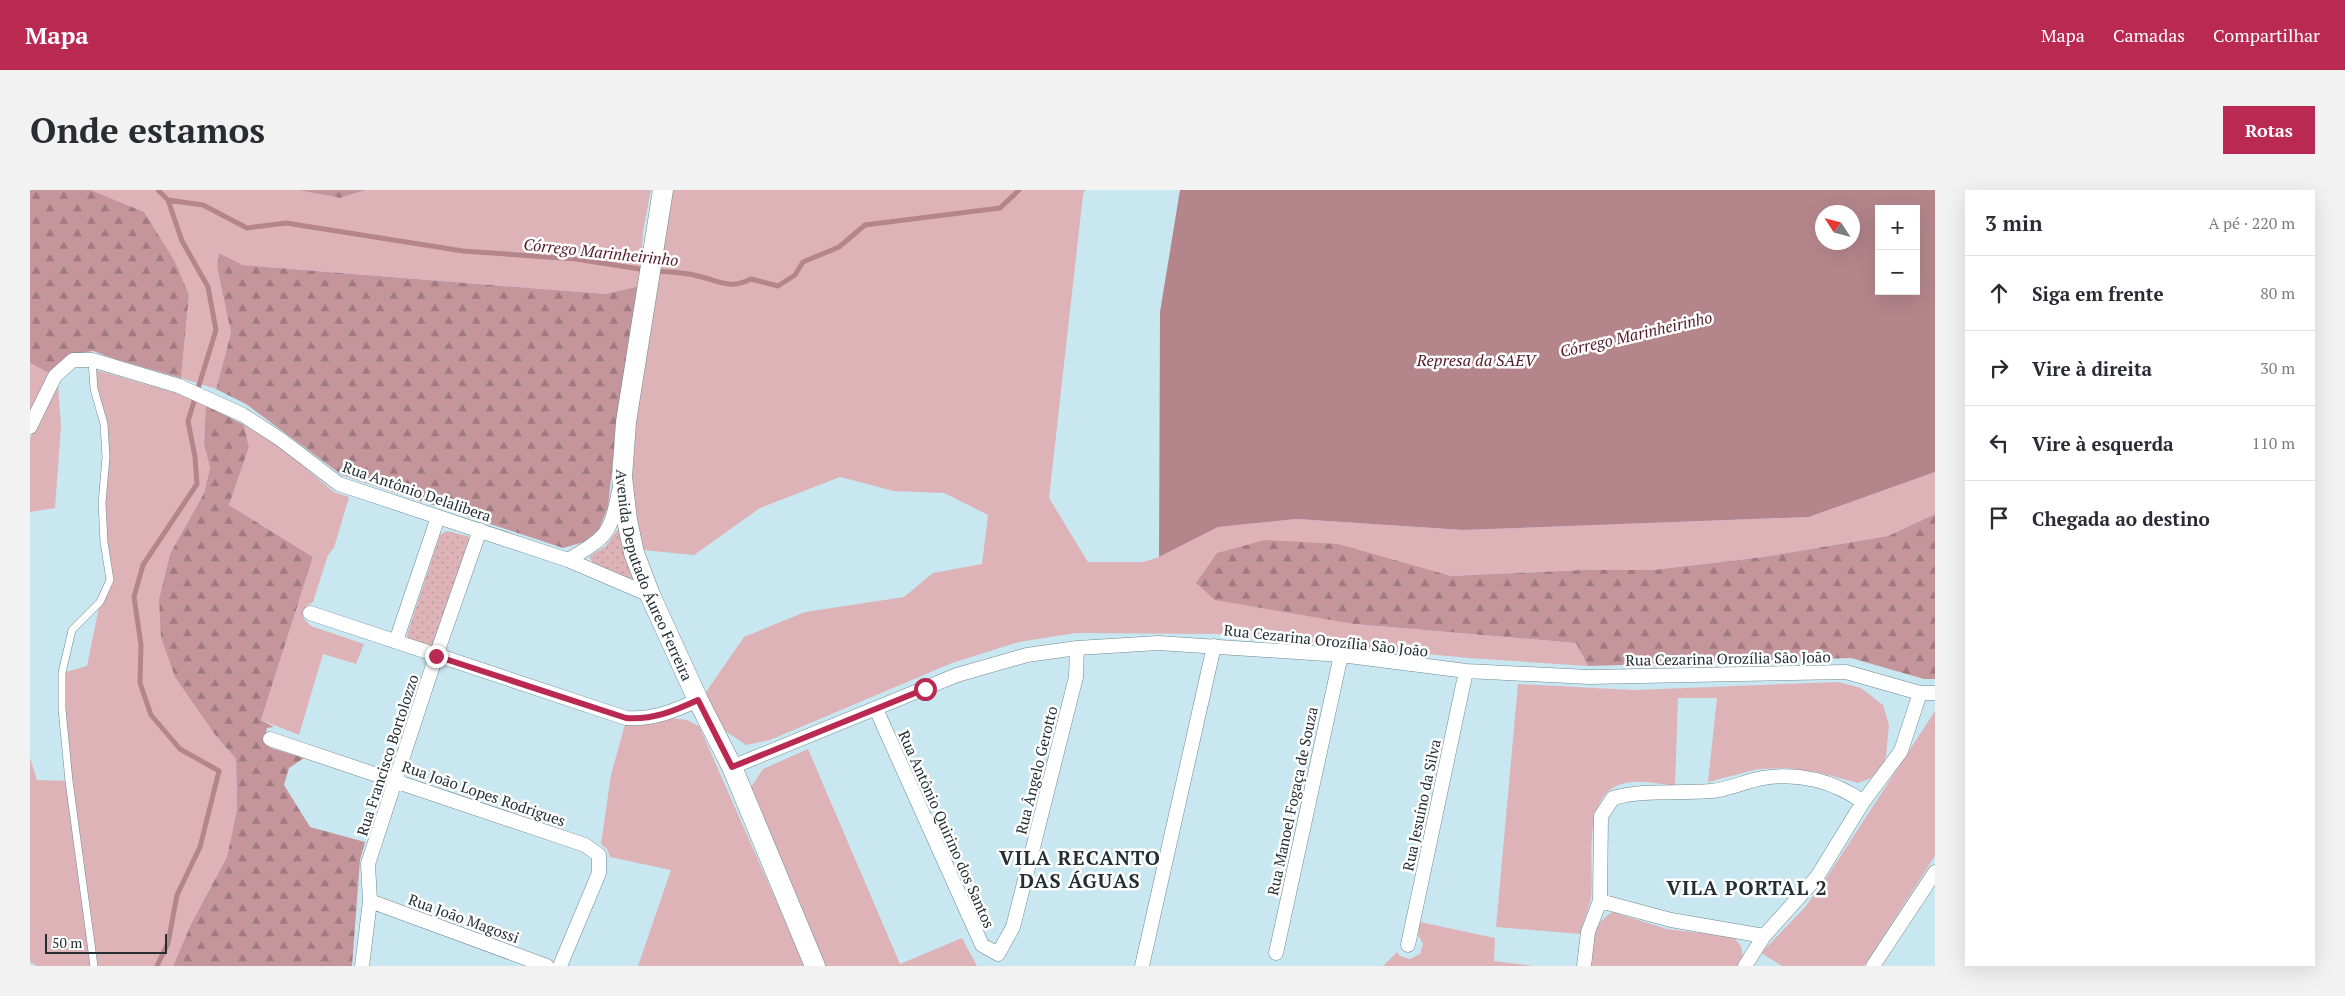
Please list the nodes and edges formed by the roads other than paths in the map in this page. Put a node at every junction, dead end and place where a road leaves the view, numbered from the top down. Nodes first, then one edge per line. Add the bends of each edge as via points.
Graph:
1 (663, 190) edge
2 (92, 360) junction
3 (30, 427) edge
4 (622, 477) junction
5 (438, 517) junction
6 (480, 530) junction
7 (568, 560) junction
8 (650, 595) junction
9 (310, 613) dead end
10 (396, 641) junction
11 (1214, 646) junction
12 (1077, 648) junction
13 (1341, 655) junction
14 (436, 656) junction
15 (1466, 671) junction
16 (1920, 693) junction
17 (1935, 693) edge
18 (698, 700) junction
19 (876, 709) junction
20 (270, 739) dead end
21 (732, 767) junction
22 (395, 780) junction
23 (1863, 802) junction
24 (1935, 872) edge
25 (1600, 901) junction
26 (370, 902) junction
27 (1764, 936) junction
28 (1408, 945) dead end
29 (1276, 953) dead end
30 (998, 954) joint
31 (94, 966) edge
32 (362, 966) edge
33 (547, 966) edge
34 (560, 966) edge
35 (815, 966) edge
36 (1142, 966) edge
37 (1584, 966) edge
38 (1745, 966) edge
39 (1873, 966) edge

1 - 4 main road, Avenida Deputado Áureo Ferreira via 626,422
2 - 3 street, Rua Antônio Delalibera via 73,360 55,376
2 - 5 street, Rua Antônio Delalibera via 178,386 244,415 339,484
2 - 31 lane via 94,390 104,424 106,457 102,503 110,580 100,602 72,630 62,673 62,709 72,813
4 - 7 street via 611,528 601,540
4 - 8 main road, Avenida Deputado Áureo Ferreira via 634,553
5 - 6 street, Rua Antônio Delalibera
5 - 10 street
6 - 7 street, Rua Antônio Delalibera
6 - 14 street, Rua Francisco Bortolozzo
7 - 8 street, Rua Antônio Delalibera
8 - 18 main road, Avenida Deputado Áureo Ferreira
9 - 10 street
10 - 14 street
11 - 12 street, Rua Cezarina Orozília São João via 1158,643
11 - 13 street, Rua Cezarina Orozília São João
11 - 36 street
12 - 19 street, Rua Cezarina Orozília São João via 1027,655 957,675
12 - 30 street, Rua Ângelo Gerotto via 1076,677 1013,927
13 - 15 street, Rua Cezarina Orozília São João
13 - 29 street, Rua Manoel Fogaça de Souza
14 - 18 street via 626,718 644,719 671,713
14 - 22 street, Rua Francisco Bortolozzo
15 - 16 street, Rua Cezarina Orozília São João via 1588,677 1846,672
15 - 28 street, Rua Jesuíno da Silva
16 - 17 street, Rua Cezarina Orozília São João
16 - 23 street via 1901,751
18 - 21 main road, Avenida Deputado Áureo Ferreira
19 - 21 street, Rua Cezarina Orozília São João
19 - 30 street, Rua Antônio Quirino dos Santos via 982,944
20 - 22 street, Rua João Lopes Rodrigues
21 - 35 main road, Avenida Deputado Áureo Ferreira
22 - 26 street, Rua Francisco Bortolozzo via 368,864
22 - 34 street, Rua João Lopes Rodrigues via 585,845 599,855 599,873
23 - 25 street via 1846,790 1819,780 1788,776 1762,778 1714,791 1631,792 1613,798 1601,816
23 - 27 street via 1817,877
24 - 39 street
25 - 27 street via 1671,920
25 - 37 street via 1588,932
26 - 32 street, Rua Francisco Bortolozzo
26 - 33 street, Rua João Magossi
27 - 38 street

